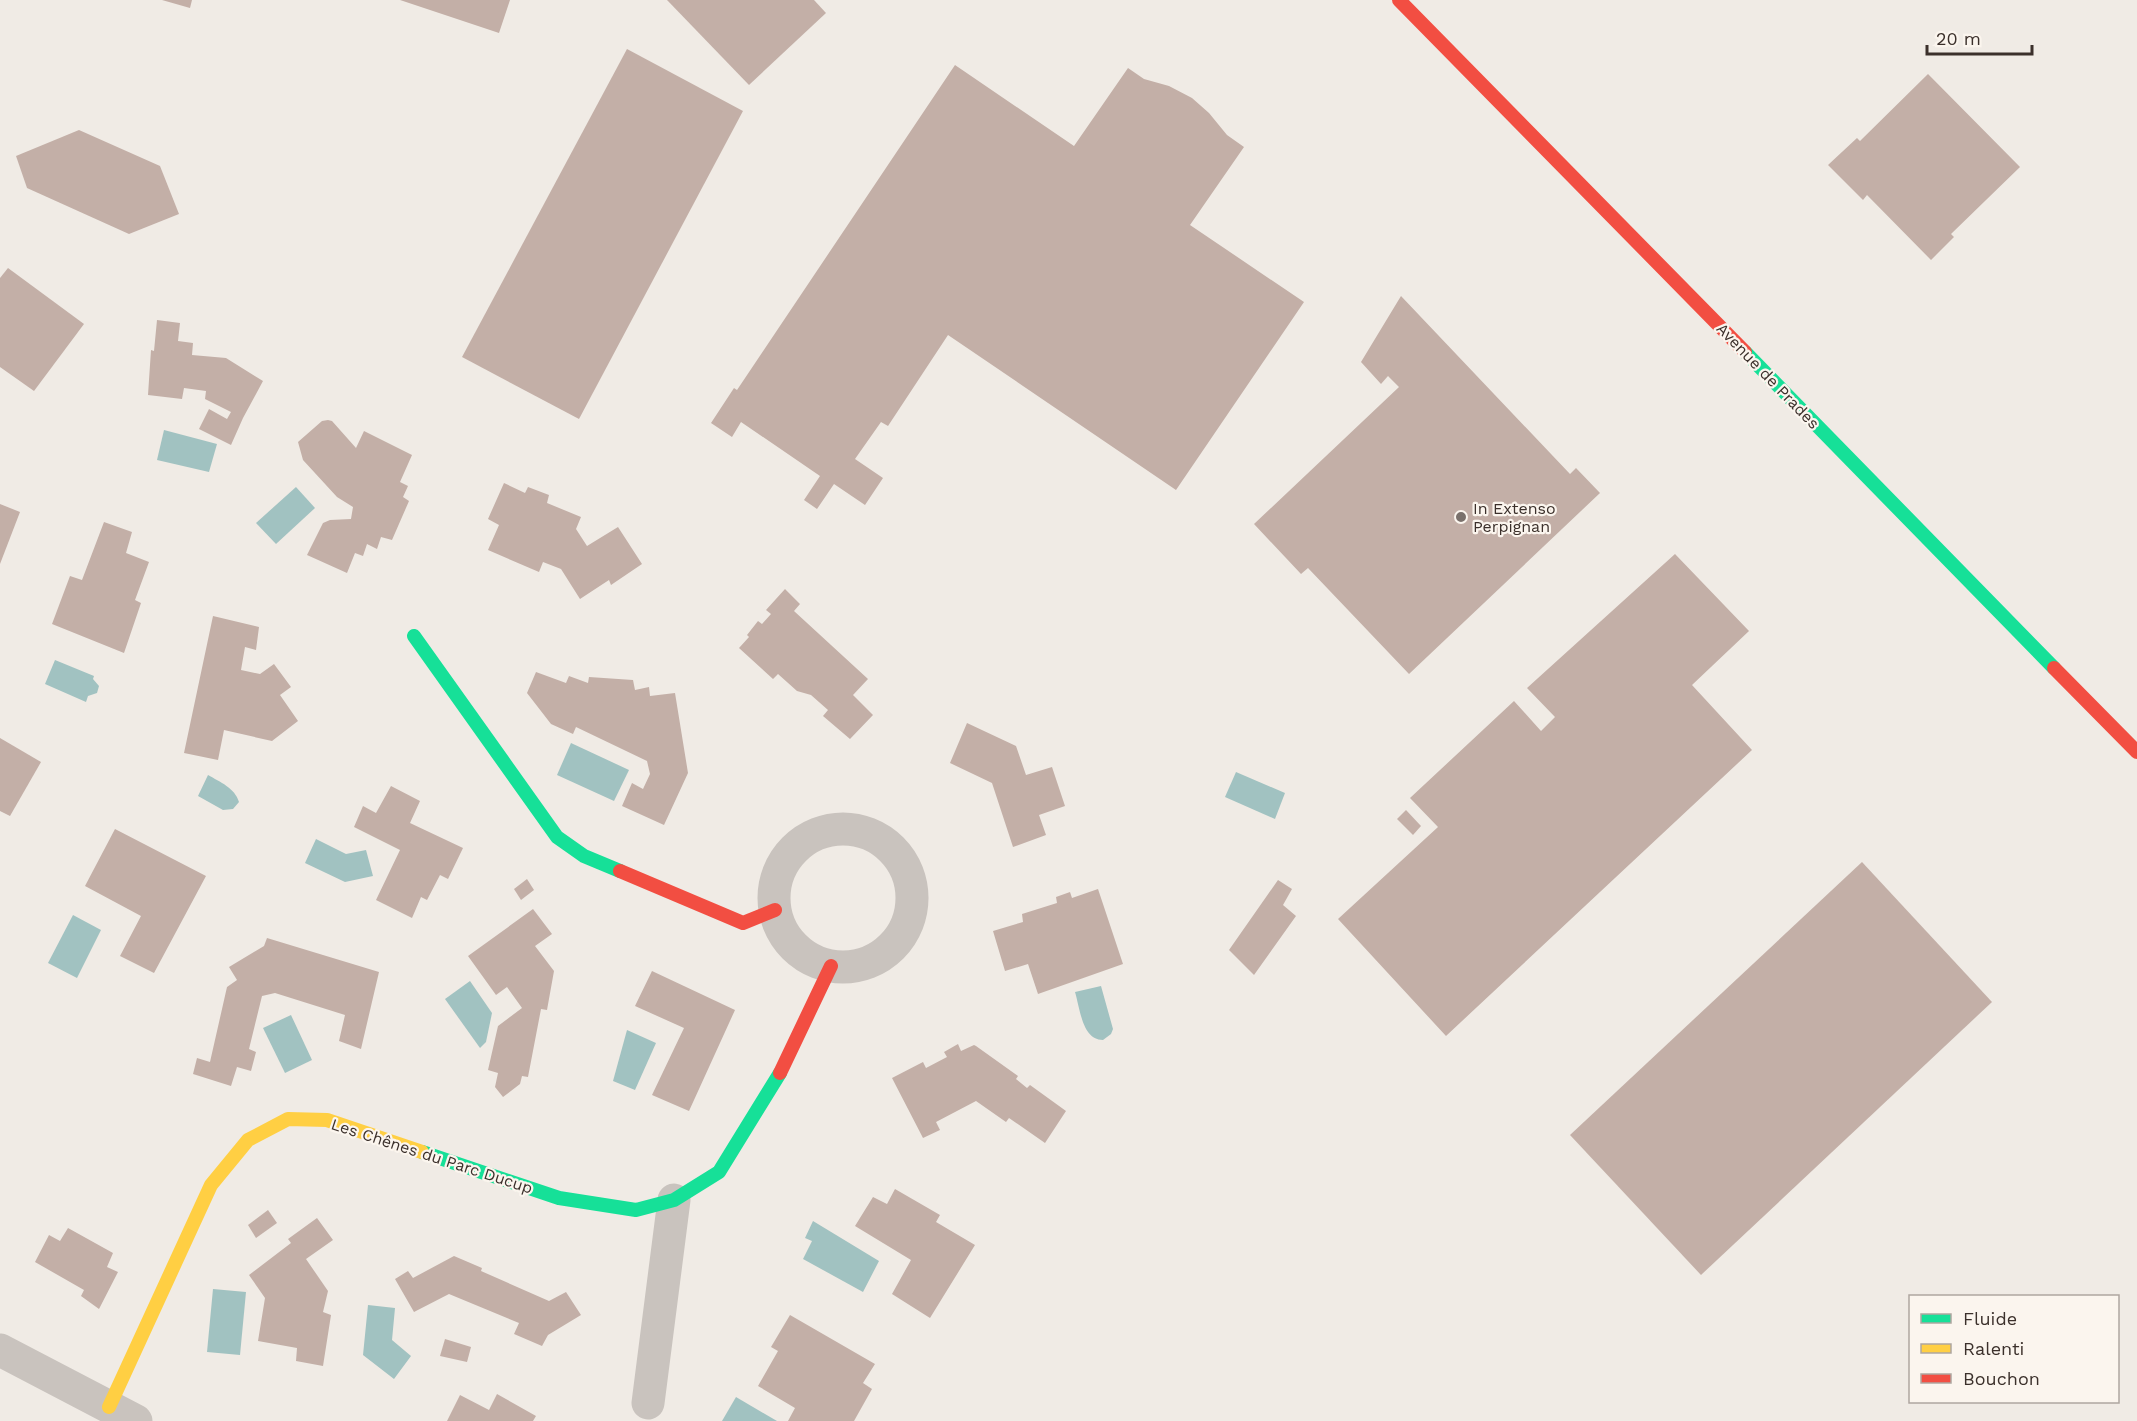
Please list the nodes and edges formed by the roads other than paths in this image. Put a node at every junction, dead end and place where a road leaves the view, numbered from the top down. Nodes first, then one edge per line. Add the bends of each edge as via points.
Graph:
1 (1399, 0) edge
2 (414, 636) dead end
3 (2137, 752) edge
4 (775, 910) junction
5 (831, 966) junction
6 (674, 1200) junction
7 (0, 1350) edge
8 (648, 1403) dead end
9 (122, 1414) edge

1 - 3 street, Avenue de Prades
2 - 4 street via 556,837 584,856 743,923
4 - 5 street via 794,947
4 - 5 street via 774,887 782,865 796,847 816,834 838,829 862,831 883,841 899,857 909,878 912,902 907,924 895,944 877,959 854,966
5 - 6 street, Les Chênes du Parc Ducup via 780,1073 718,1172
6 - 8 street
6 - 9 street, Les Chênes du Parc Ducup via 636,1210 559,1198 327,1120 288,1119 248,1140 211,1185 167,1280
7 - 9 street

